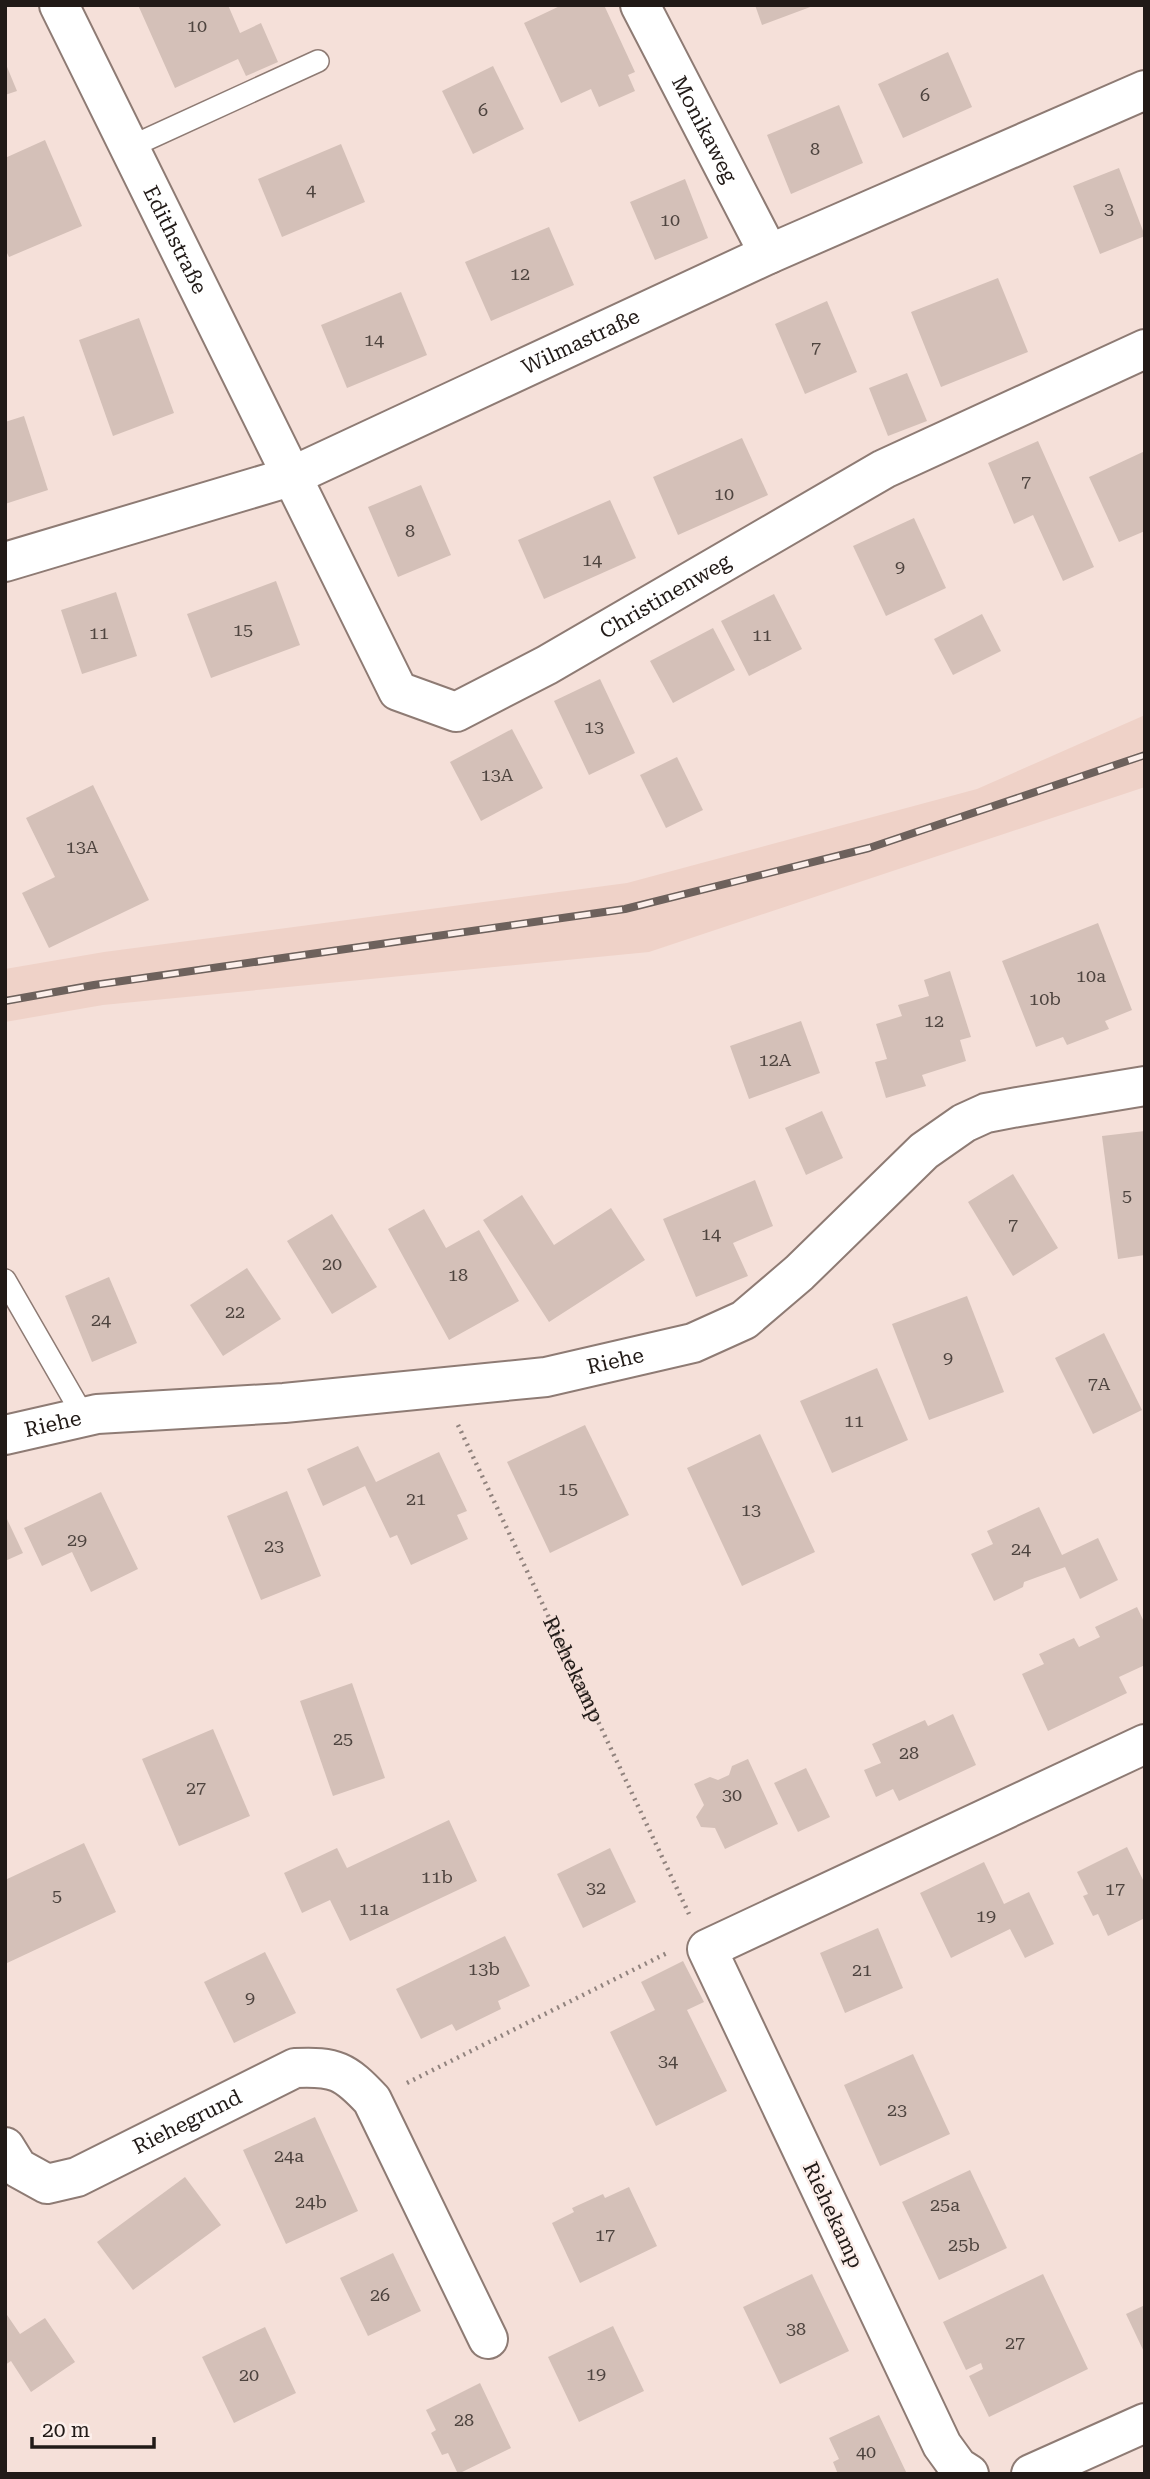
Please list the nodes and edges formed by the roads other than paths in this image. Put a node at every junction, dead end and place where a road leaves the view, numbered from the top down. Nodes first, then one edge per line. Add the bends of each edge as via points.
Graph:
1 (59, 5) edge
2 (640, 5) edge
3 (318, 61) dead end
4 (1145, 90) edge
5 (128, 148) junction
6 (769, 254) junction
7 (1145, 349) edge
8 (290, 477) junction
9 (5, 562) edge
10 (1145, 1086) edge
11 (5, 1280) edge
12 (85, 1417) junction
13 (5, 1435) edge
14 (1145, 1744) edge
15 (5, 2147) edge
16 (488, 2339) dead end
17 (1145, 2423) edge
18 (969, 2474) edge
19 (1031, 2474) edge

1 - 5 street, Edithstraße
2 - 6 street, Monikaweg
3 - 5 lane
4 - 6 street, Wilmastraße
5 - 8 street, Edithstraße
6 - 8 street, Wilmastraße
7 - 8 street, Christinenweg via 884,470 456,712 398,691
8 - 9 street, Wilmastraße
10 - 12 street, Riehe via 986,1113 964,1123 924,1151 744,1320 693,1343 546,1377
11 - 12 lane
12 - 13 street, Riehe
14 - 18 street, Riehekamp via 704,1942 942,2445
15 - 16 street, Riehegrund via 18,2168 47,2183 77,2177 295,2068 325,2067 350,2076 372,2100
17 - 19 street

